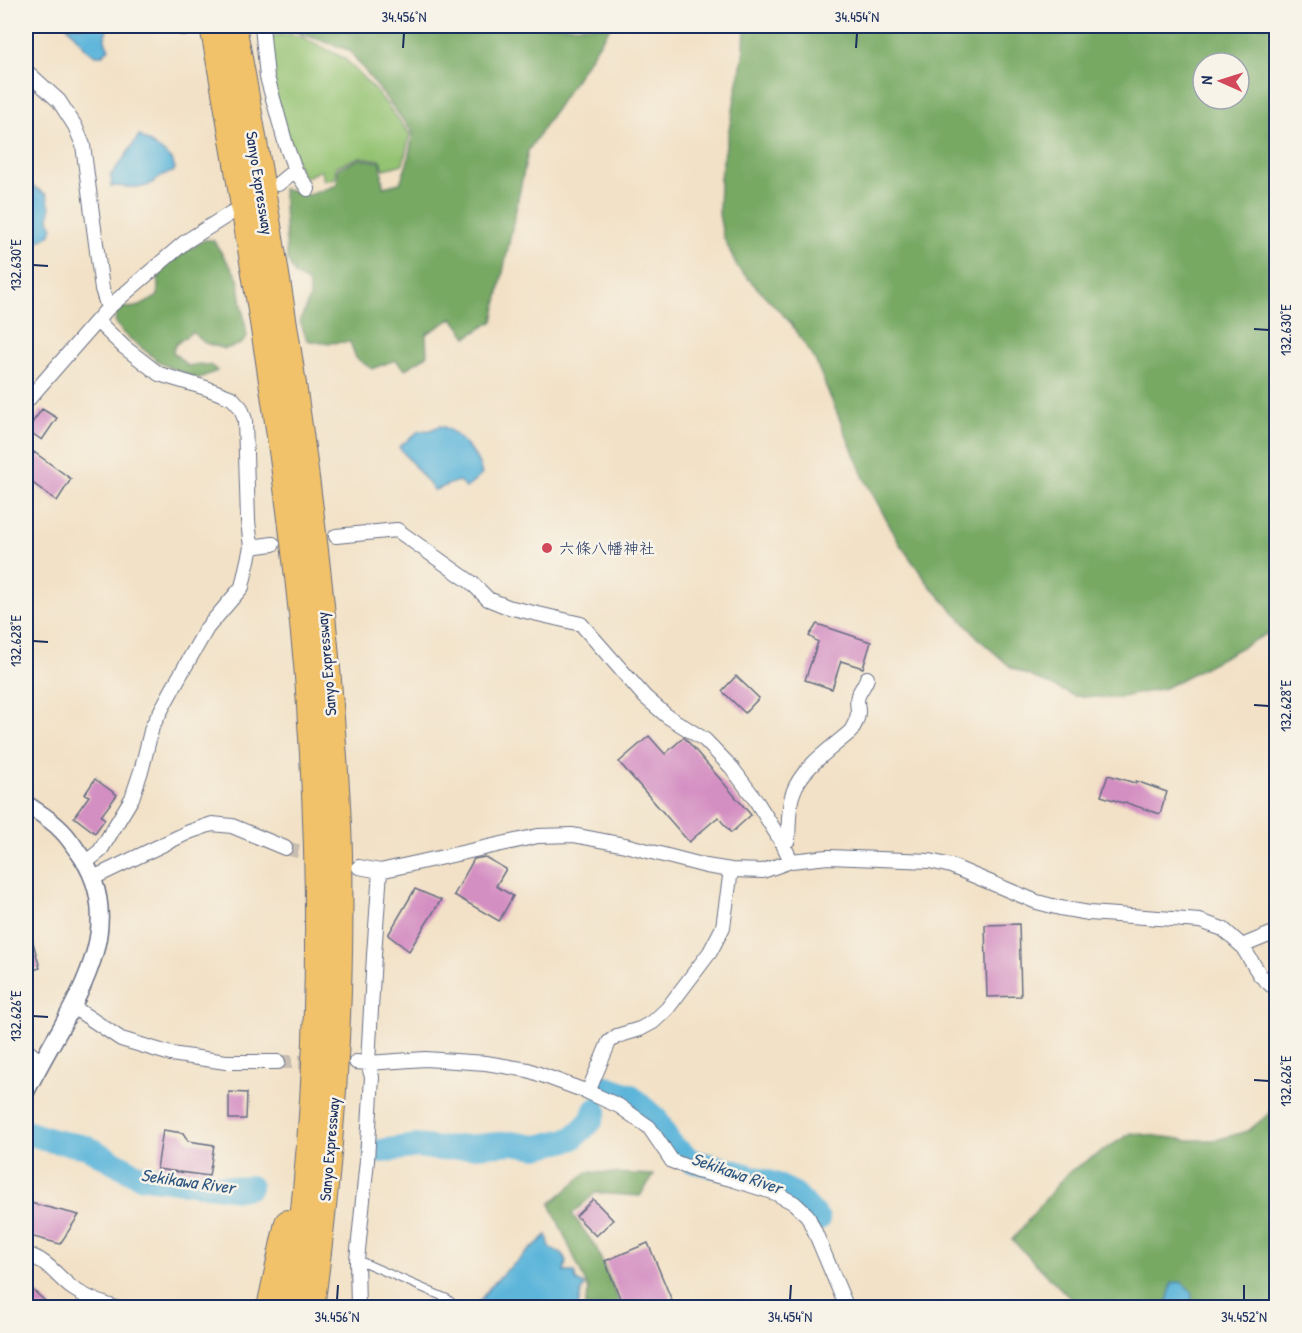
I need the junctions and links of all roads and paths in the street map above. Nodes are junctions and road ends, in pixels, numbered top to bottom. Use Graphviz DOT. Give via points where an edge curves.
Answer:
graph roads {
  1 [pos="182,26"];
  2 [pos="195,26"];
  3 [pos="213,26"];
  4 [pos="233,26"];
  5 [pos="262,26"];
  6 [pos="26,70"];
  7 [pos="295,170"];
  8 [pos="278,184"];
  9 [pos="308,189"];
  10 [pos="231,213"];
  11 [pos="108,308"];
  12 [pos="98,321"];
  13 [pos="26,402"];
  14 [pos="336,536"];
  15 [pos="273,544"];
  16 [pos="251,547"];
  17 [pos="867,678"];
  18 [pos="26,804"];
  19 [pos="783,844"];
  20 [pos="285,848"];
  21 [pos="790,861"];
  22 [pos="86,862"];
  23 [pos="359,867"];
  24 [pos="731,870"];
  25 [pos="380,871"];
  26 [pos="93,878"];
  27 [pos="1276,932"];
  28 [pos="1242,946"];
  29 [pos="1276,987"];
  30 [pos="73,1007"];
  31 [pos="338,1016"];
  32 [pos="26,1050"];
  33 [pos="278,1062"];
  34 [pos="362,1062"];
  35 [pos="42,1063"];
  36 [pos="314,1091"];
  37 [pos="26,1092"];
  38 [pos="588,1092"];
  39 [pos="26,1254"];
  40 [pos="357,1260"];
  41 [pos="116,1308"];
  42 [pos="270,1308"];
  43 [pos="292,1308"];
  44 [pos="311,1308"];
  45 [pos="329,1308"];
  46 [pos="358,1308"];
  47 [pos="458,1308"];
  48 [pos="847,1308"];
  1 -- 2 [label="street"];
  3 -- 36 [label="highway, Sanyo Expressway" via="270,358 307,657 318,851"];
  4 -- 31 [label="highway, Sanyo Expressway" via="289,356 314,535 335,770"];
  5 -- 7 [label="street" via="267,77"];
  6 -- 11 [label="street" via="59,100 83,145 102,289"];
  7 -- 8 [label="street"];
  7 -- 9 [label="street"];
  10 -- 11 [label="street" via="185,242"];
  11 -- 12 [label="street"];
  12 -- 13 [label="street"];
  12 -- 16 [label="street" via="159,374 232,398 241,408 245,420"];
  14 -- 19 [label="street" via="397,530 472,583 488,599 581,624 645,696 667,716 705,740 732,768"];
  15 -- 16 [label="street"];
  16 -- 22 [label="street" via="242,587 207,628 152,727 132,798 100,851"];
  17 -- 19 [label="street" via="858,694 858,713 851,731 797,784 792,795 788,840"];
  18 -- 22 [label="street" via="63,832"];
  19 -- 21 [label="street"];
  20 -- 26 [label="street" via="232,826 212,824"];
  21 -- 24 [label="street" via="763,871"];
  21 -- 28 [label="street" via="828,857 930,861 1060,908 1200,921 1223,929"];
  22 -- 26 [label="street"];
  23 -- 25 [label="street"];
  24 -- 25 [label="street" via="573,835 538,836"];
  24 -- 38 [label="street" via="723,927 710,952 653,1022 609,1042"];
  25 -- 34 [label="street"];
  26 -- 30 [label="street" via="100,921 97,948"];
  27 -- 28 [label="street"];
  28 -- 29 [label="street" via="1260,975"];
  30 -- 33 [label="street" via="121,1039 171,1054 226,1062"];
  30 -- 35 [label="street"];
  31 -- 44 [label="highway, Sanyo Expressway" via="327,1181"];
  31 -- 45 [label="highway"];
  32 -- 35 [label="street"];
  34 -- 38 [label="street" via="426,1059 486,1063 528,1070"];
  34 -- 40 [label="street" via="372,1077"];
  35 -- 37 [label="street"];
  36 -- 42 [label="highway"];
  36 -- 43 [label="highway, Sanyo Expressway"];
  38 -- 48 [label="street" via="619,1106 649,1127 672,1161 775,1193 794,1203 807,1215 816,1232"];
  39 -- 41 [label="street" via="46,1263 82,1295"];
  40 -- 46 [label="street"];
  40 -- 47 [label="lane" via="448,1299"];
}
